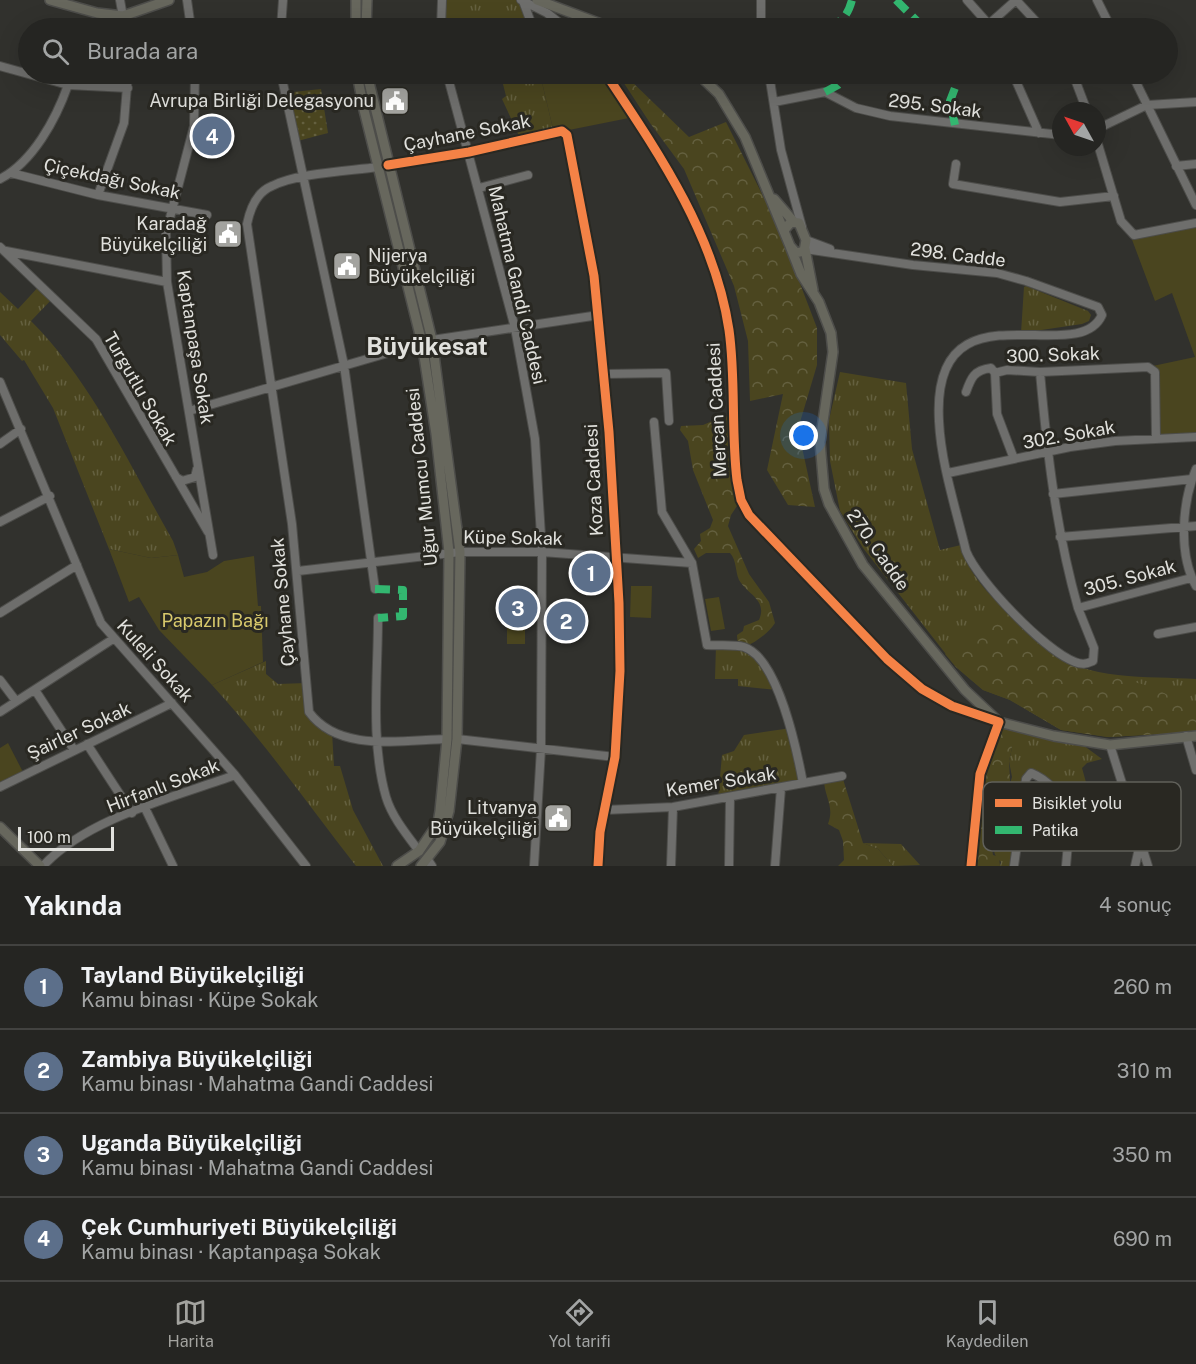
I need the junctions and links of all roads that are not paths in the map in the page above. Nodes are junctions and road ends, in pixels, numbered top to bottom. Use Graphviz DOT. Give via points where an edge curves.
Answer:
graph roads {
  1 [pos="50,0"];
  2 [pos="120,0"];
  3 [pos="169,0"];
  4 [pos="187,0"];
  5 [pos="283,0"];
  6 [pos="356,0"];
  7 [pos="367,0"];
  8 [pos="442,0"];
  9 [pos="537,0"];
  10 [pos="761,0"];
  11 [pos="968,0"];
  12 [pos="1016,0"];
  13 [pos="1097,0"];
  14 [pos="522,1"];
  15 [pos="123,16"];
  16 [pos="190,18"];
  17 [pos="282,18"];
  18 [pos="356,18"];
  19 [pos="366,18"];
  20 [pos="441,18"];
  21 [pos="529,18"];
  22 [pos="553,18"];
  23 [pos="585,18"];
  24 [pos="761,18"];
  25 [pos="984,18"];
  26 [pos="999,18"];
  27 [pos="1033,18"];
  28 [pos="1106,18"];
  29 [pos="0,66"];
  30 [pos="18,71"];
  31 [pos="64,84"];
  32 [pos="128,84"];
  33 [pos="195,84"];
  34 [pos="283,84"];
  35 [pos="359,84"];
  36 [pos="369,84"];
  37 [pos="450,84"];
  38 [pos="612,84"];
  39 [pos="708,84"];
  40 [pos="771,84"];
  41 [pos="1018,84"];
  42 [pos="1077,84"];
  43 [pos="1137,84"];
  44 [pos="68,85"];
  45 [pos="128,88"];
  46 [pos="774,102"];
  47 [pos="1084,102"];
  48 [pos="1196,102"];
  49 [pos="1147,105"];
  50 [pos="1106,125"];
  51 [pos="562,131"];
  52 [pos="1040,133"];
  53 [pos="1052,134"];
  54 [pos="469,152"];
  55 [pos="1102,156"];
  56 [pos="956,164"];
  57 [pos="1196,164"];
  58 [pos="388,165"];
  59 [pos="1176,166"];
  60 [pos="0,167"];
  61 [pos="378,167"];
  62 [pos="528,175"];
  63 [pos="6,176"];
  64 [pos="302,178"];
  65 [pos="479,188"];
  66 [pos="98,195"];
  67 [pos="771,195"];
  68 [pos="1114,196"];
  69 [pos="796,198"];
  70 [pos="1196,205"];
  71 [pos="171,206"];
  72 [pos="786,213"];
  73 [pos="207,214"];
  74 [pos="793,221"];
  75 [pos="1196,223"];
  76 [pos="803,228"];
  77 [pos="785,229"];
  78 [pos="806,245"];
  79 [pos="790,246"];
  80 [pos="2,249"];
  81 [pos="167,282"];
  82 [pos="814,292"];
  83 [pos="599,315"];
  84 [pos="515,328"];
  85 [pos="427,342"];
  86 [pos="344,366"];
  87 [pos="1040,372"];
  88 [pos="995,373"];
  89 [pos="603,375"];
  90 [pos="0,382"];
  91 [pos="272,387"];
  92 [pos="966,392"];
  93 [pos="189,411"];
  94 [pos="669,421"];
  95 [pos="654,422"];
  96 [pos="21,429"];
  97 [pos="1196,437"];
  98 [pos="1156,439"];
  99 [pos="0,444"];
  100 [pos="1047,452"];
  101 [pos="1014,459"];
  102 [pos="197,462"];
  103 [pos="168,468"];
  104 [pos="1196,469"];
  105 [pos="948,472"];
  106 [pos="1192,479"];
  107 [pos="1053,494"];
  108 [pos="50,496"];
  109 [pos="0,522"];
  110 [pos="1196,526"];
  111 [pos="1185,528"];
  112 [pos="210,536"];
  113 [pos="1060,537"];
  114 [pos="449,552"];
  115 [pos="460,552"];
  116 [pos="542,552"];
  117 [pos="213,555"];
  118 [pos="615,556"];
  119 [pos="1192,560"];
  120 [pos="372,561"];
  121 [pos="692,563"];
  122 [pos="77,565"];
  123 [pos="298,572"];
  124 [pos="1191,578"];
  125 [pos="1196,586"];
  126 [pos="375,589"];
  127 [pos="1078,608"];
  128 [pos="0,613"];
  129 [pos="378,618"];
  130 [pos="1196,627"];
  131 [pos="1158,634"];
  132 [pos="113,639"];
  133 [pos="0,680"];
  134 [pos="34,690"];
  135 [pos="16,701"];
  136 [pos="172,703"];
  137 [pos="0,712"];
  138 [pos="999,722"];
  139 [pos="1191,736"];
  140 [pos="452,739"];
  141 [pos="378,740"];
  142 [pos="87,744"];
  143 [pos="1110,744"];
  144 [pos="541,749"];
  145 [pos="74,750"];
  146 [pos="615,757"];
  147 [pos="1196,770"];
  148 [pos="235,775"];
  149 [pos="842,776"];
  150 [pos="1027,782"];
  151 [pos="1046,782"];
  152 [pos="1122,782"];
  153 [pos="803,783"];
  154 [pos="0,787"];
  155 [pos="781,788"];
  156 [pos="730,798"];
  157 [pos="673,807"];
  158 [pos="145,808"];
  159 [pos="604,810"];
  160 [pos="132,813"];
  161 [pos="0,827"];
  162 [pos="419,851"];
  163 [pos="1016,851"];
  164 [pos="1067,851"];
  165 [pos="1139,851"];
  166 [pos="1144,851"];
  167 [pos="427,864"];
  168 [pos="41,866"];
  169 [pos="172,866"];
  170 [pos="306,866"];
  171 [pos="397,866"];
  172 [pos="534,866"];
  173 [pos="598,866"];
  174 [pos="671,866"];
  175 [pos="729,866"];
  176 [pos="775,866"];
  177 [pos="971,866"];
  178 [pos="1014,866"];
  179 [pos="1066,866"];
  180 [pos="1135,866"];
  181 [pos="1148,866"];
  1 -- 15 [label="main road"];
  2 -- 15 [label="street"];
  3 -- 15 [label="main road"];
  4 -- 16 [label="street"];
  5 -- 17 [label="street"];
  6 -- 18 [label="main road"];
  7 -- 19 [label="main road"];
  8 -- 20 [label="street"];
  9 -- 23 [label="main road"];
  10 -- 24 [label="street"];
  11 -- 25 [label="street"];
  12 -- 26 [label="street"];
  12 -- 27 [label="street"];
  13 -- 28 [label="street"];
  14 -- 21 [label="street"];
  14 -- 22 [label="street"];
  29 -- 30 [label="street"];
  31 -- 44 [label="street"];
  32 -- 45 [label="street"];
  33 -- 71 [label="street, Kaptanpaşa Sokak" via="194,126"];
  34 -- 64 [label="street"];
  35 -- 61 [label="main road, Uğur Mumcu Caddesi"];
  36 -- 58 [label="main road, Uğur Mumcu Caddesi"];
  37 -- 54 [label="street, Mahatma Gandi Caddesi"];
  38 -- 138 [label="street, Mercan Caddesi" via="676,186 713,265 731,349 737,480 749,515 916,684 952,706"];
  39 -- 67 [label="main road" via="732,114"];
  40 -- 46 [label="street, 270. Cadde"];
  41 -- 52 [label="street"];
  42 -- 47 [label="street"];
  43 -- 49 [label="street"];
  44 -- 45 [label="street"];
  44 -- 63 [label="street" via="37,144"];
  45 -- 66 [label="street" via="124,123"];
  46 -- 52 [label="street, 295. Sokak" via="825,92 856,108 890,116"];
  46 -- 69 [label="street, 270. Cadde" via="781,150"];
  48 -- 49 [label="street"];
  49 -- 50 [label="street"];
  49 -- 59 [label="street"];
  51 -- 54 [label="street, Çayhane Sokak"];
  51 -- 83 [label="street, Koza Caddesi" via="567,135 592,255"];
  52 -- 53 [label="street, 295. Sokak"];
  54 -- 58 [label="street, Çayhane Sokak"];
  54 -- 65 [label="street, Mahatma Gandi Caddesi"];
  55 -- 68 [label="street"];
  56 -- 68 [label="street" via="953,184 1060,202"];
  57 -- 59 [label="street"];
  58 -- 61 [label="main road, Çayhane Sokak"];
  58 -- 85 [label="main road, Uğur Mumcu Caddesi"];
  59 -- 70 [label="street"];
  60 -- 63 [label="street"];
  61 -- 64 [label="street, Çayhane Sokak"];
  61 -- 85 [label="main road, Uğur Mumcu Caddesi"];
  62 -- 65 [label="street"];
  63 -- 66 [label="street, Çiçekdağı Sokak"];
  64 -- 86 [label="street"];
  64 -- 91 [label="street, Çayhane Sokak" via="262,192 247,224"];
  65 -- 84 [label="street, Mahatma Gandi Caddesi"];
  66 -- 71 [label="street, Çiçekdağı Sokak"];
  67 -- 72 [label="main road"];
  67 -- 77 [label="main road, 270. Cadde"];
  68 -- 75 [label="street" via="1121,222 1134,235"];
  69 -- 72 [label="street" via="795,210"];
  69 -- 76 [label="street, 270. Cadde"];
  71 -- 73 [label="street, Çiçekdağı Sokak"];
  71 -- 81 [label="street, Kaptanpaşa Sokak" via="166,233"];
  72 -- 74 [label="main road"];
  74 -- 76 [label="main road"];
  74 -- 77 [label="main road"];
  76 -- 78 [label="main road, 270. Cadde"];
  77 -- 79 [label="main road, 270. Cadde"];
  78 -- 79 [label="main road" via="798,253"];
  78 -- 82 [label="main road, 270. Cadde"];
  78 -- 105 [label="street, 298. Cadde" via="913,266 997,273 1098,308 1102,315 1090,329 985,337 970,341 958,351 946,370 939,410"];
  79 -- 82 [label="main road, 270. Cadde" via="801,274"];
  80 -- 81 [label="street"];
  80 -- 103 [label="street, Turgutlu Sokak" via="96,339"];
  81 -- 93 [label="street, Kaptanpaşa Sokak"];
  82 -- 138 [label="main road, 270. Cadde" via="827,320 833,352 820,442 824,489 834,518 876,582 965,690"];
  83 -- 84 [label="street"];
  83 -- 89 [label="street, Koza Caddesi"];
  84 -- 85 [label="street"];
  84 -- 116 [label="street, Mahatma Gandi Caddesi" via="535,439"];
  85 -- 86 [label="street"];
  85 -- 114 [label="main road, Uğur Mumcu Caddesi"];
  85 -- 115 [label="main road, Uğur Mumcu Caddesi"];
  86 -- 91 [label="street"];
  86 -- 120 [label="street"];
  87 -- 88 [label="street, 300. Sokak" via="1007,369"];
  87 -- 98 [label="street, 300. Sokak" via="1148,367 1155,372"];
  87 -- 100 [label="street, 305. Sokak"];
  88 -- 92 [label="street, 300. Sokak" via="991,368 978,371"];
  88 -- 101 [label="street" via="997,414"];
  89 -- 94 [label="street" via="666,373"];
  89 -- 118 [label="street, Koza Caddesi"];
  90 -- 96 [label="street, Kuleli Sokak"];
  91 -- 93 [label="street"];
  91 -- 123 [label="street, Çayhane Sokak"];
  93 -- 102 [label="street, Kaptanpaşa Sokak"];
  95 -- 121 [label="street" via="662,512"];
  96 -- 99 [label="street"];
  96 -- 108 [label="street, Kuleli Sokak"];
  97 -- 98 [label="street, 302. Sokak"];
  98 -- 100 [label="street, 302. Sokak"];
  100 -- 101 [label="street, 302. Sokak"];
  100 -- 107 [label="street, 305. Sokak"];
  101 -- 105 [label="street, 302. Sokak"];
  102 -- 103 [label="street" via="195,477 190,481 182,482"];
  102 -- 112 [label="street, Kaptanpaşa Sokak"];
  103 -- 112 [label="street, Turgutlu Sokak"];
  104 -- 106 [label="street"];
  105 -- 127 [label="street" via="970,561 1003,602 1048,644 1070,660 1085,664 1093,661 1094,648"];
  106 -- 107 [label="street"];
  106 -- 111 [label="street"];
  107 -- 113 [label="street, 305. Sokak"];
  108 -- 109 [label="street"];
  108 -- 122 [label="street, Kuleli Sokak"];
  110 -- 111 [label="street"];
  111 -- 113 [label="street"];
  111 -- 119 [label="street"];
  112 -- 117 [label="street, Kaptanpaşa Sokak"];
  113 -- 127 [label="street, 305. Sokak"];
  114 -- 115 [label="street, Küpe Sokak"];
  114 -- 120 [label="street, Küpe Sokak"];
  114 -- 140 [label="main road, Uğur Mumcu Caddesi"];
  115 -- 116 [label="street, Küpe Sokak"];
  115 -- 140 [label="main road, Uğur Mumcu Caddesi"];
  116 -- 118 [label="street, Küpe Sokak"];
  116 -- 144 [label="street, Mahatma Gandi Caddesi"];
  118 -- 121 [label="street, Küpe Sokak"];
  118 -- 146 [label="street, Koza Caddesi" via="620,671"];
  119 -- 124 [label="street"];
  120 -- 123 [label="street, Küpe Sokak"];
  120 -- 126 [label="street"];
  121 -- 153 [label="street" via="706,645 744,647 759,656 781,698 796,743"];
  122 -- 128 [label="street"];
  122 -- 132 [label="street, Kuleli Sokak" via="101,623"];
  123 -- 141 [label="street, Çayhane Sokak" via="309,712 317,723 351,740"];
  124 -- 125 [label="street"];
  124 -- 127 [label="street, 305. Sokak"];
  129 -- 141 [label="street"];
  130 -- 131 [label="street"];
  132 -- 134 [label="street"];
  132 -- 136 [label="street, Kuleli Sokak"];
  133 -- 135 [label="street"];
  134 -- 135 [label="street"];
  134 -- 145 [label="street"];
  135 -- 137 [label="street"];
  136 -- 142 [label="street, Şairler Sokak"];
  136 -- 148 [label="street, Kuleli Sokak"];
  138 -- 143 [label="main road" via="1054,736"];
  138 -- 177 [label="street" via="980,774"];
  139 -- 143 [label="main road"];
  139 -- 147 [label="street"];
  140 -- 141 [label="street"];
  140 -- 144 [label="street"];
  140 -- 162 [label="main road, Uğur Mumcu Caddesi" via="438,823"];
  140 -- 167 [label="main road, Uğur Mumcu Caddesi" via="446,825"];
  141 -- 162 [label="street" via="386,799"];
  142 -- 145 [label="street, Şairler Sokak"];
  142 -- 160 [label="street"];
  143 -- 152 [label="street"];
  144 -- 146 [label="street"];
  144 -- 172 [label="street, Mahatma Gandi Caddesi"];
  145 -- 154 [label="street, Şairler Sokak"];
  146 -- 159 [label="street, Koza Caddesi"];
  148 -- 158 [label="street, Hirfanlı Sokak"];
  148 -- 170 [label="street, Kuleli Sokak"];
  149 -- 153 [label="street, Kemer Sokak"];
  150 -- 151 [label="street" via="1033,773"];
  153 -- 155 [label="street, Kemer Sokak"];
  155 -- 156 [label="street, Kemer Sokak"];
  155 -- 176 [label="street"];
  156 -- 157 [label="street, Kemer Sokak"];
  156 -- 175 [label="street"];
  157 -- 159 [label="street, Kemer Sokak"];
  157 -- 174 [label="street"];
  158 -- 160 [label="street, Hirfanlı Sokak"];
  158 -- 169 [label="street"];
  159 -- 173 [label="street, Koza Caddesi"];
  160 -- 168 [label="street, Hirfanlı Sokak" via="100,825"];
  161 -- 168 [label="main road"];
  162 -- 171 [label="main road, Uğur Mumcu Caddesi"];
  163 -- 178 [label="street"];
  164 -- 179 [label="street"];
  165 -- 180 [label="street"];
  166 -- 181 [label="street"];
}
